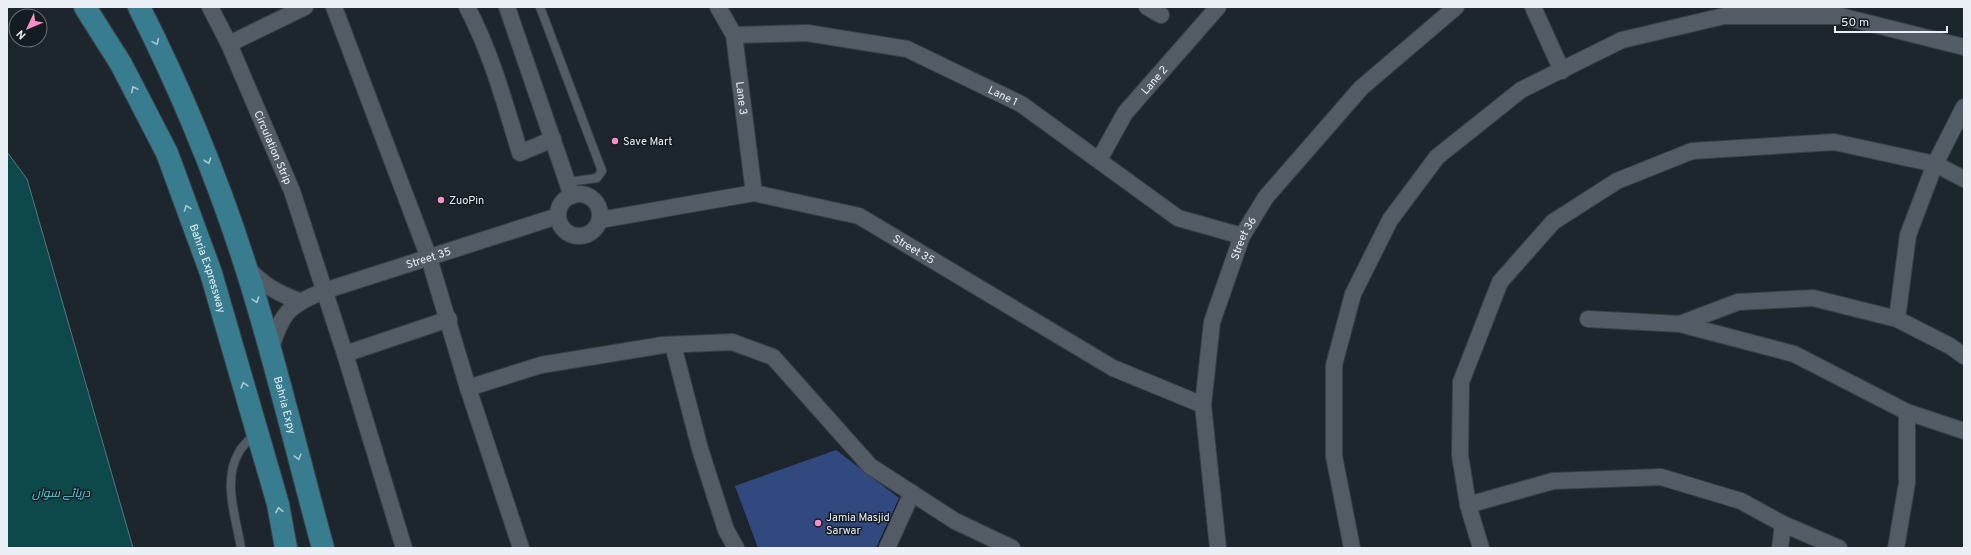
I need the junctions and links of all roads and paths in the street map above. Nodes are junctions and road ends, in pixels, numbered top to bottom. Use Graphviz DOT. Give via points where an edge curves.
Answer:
graph roads {
  1 [pos="85,7"];
  2 [pos="100,7"];
  3 [pos="210,7"];
  4 [pos="305,7"];
  5 [pos="334,7"];
  6 [pos="467,7"];
  7 [pos="507,7"];
  8 [pos="540,7"];
  9 [pos="718,7"];
  10 [pos="1147,7"];
  11 [pos="1218,7"];
  12 [pos="1456,7"];
  13 [pos="1533,7"];
  14 [pos="140,12"];
  15 [pos="1161,15"];
  16 [pos="734,35"];
  17 [pos="230,44"];
  18 [pos="1964,47"];
  19 [pos="121,64"];
  20 [pos="1562,71"];
  21 [pos="1964,108"];
  22 [pos="553,139"];
  23 [pos="1099,160"];
  24 [pos="1935,164"];
  25 [pos="1964,179"];
  26 [pos="570,189"];
  27 [pos="754,193"];
  28 [pos="558,216"];
  29 [pos="600,220"];
  30 [pos="1242,236"];
  31 [pos="429,258"];
  32 [pos="244,263"];
  33 [pos="324,292"];
  34 [pos="300,301"];
  35 [pos="449,319"];
  36 [pos="1588,319"];
  37 [pos="1897,319"];
  38 [pos="1680,324"];
  39 [pos="673,345"];
  40 [pos="270,351"];
  41 [pos="345,354"];
  42 [pos="1964,356"];
  43 [pos="468,388"];
  44 [pos="1203,405"];
  45 [pos="1907,412"];
  46 [pos="1964,431"];
  47 [pos="257,432"];
  48 [pos="912,493"];
  49 [pos="1468,505"];
  50 [pos="1783,524"];
  51 [pos="241,548"];
  52 [pos="286,548"];
  53 [pos="323,548"];
  54 [pos="404,548"];
  55 [pos="520,548"];
  56 [pos="736,548"];
  57 [pos="887,548"];
  58 [pos="1012,548"];
  59 [pos="1218,548"];
  60 [pos="1352,548"];
  61 [pos="1481,548"];
  62 [pos="1780,548"];
  63 [pos="1839,548"];
  64 [pos="1896,548"];
  1 -- 19 [label="main road, Bahria Expressway"];
  2 -- 19 [label="main road" via="98,13 102,25"];
  3 -- 17 [label="street, Circulation Strip"];
  4 -- 17 [label="street"];
  5 -- 31 [label="street"];
  6 -- 22 [label="street" via="505,104 520,153"];
  7 -- 22 [label="street"];
  8 -- 26 [label="lane" via="602,171 597,178"];
  9 -- 16 [label="street, Lane 3"];
  10 -- 15 [label="street"];
  11 -- 23 [label="street, Lane 2" via="1125,113"];
  12 -- 30 [label="street, Street 36" via="1361,88 1266,197"];
  13 -- 20 [label="street"];
  14 -- 32 [label="main road, one-way" via="203,146"];
  16 -- 23 [label="street, Lane 1" via="807,33 907,50 1021,104"];
  16 -- 27 [label="street, Lane 3"];
  17 -- 33 [label="street, Circulation Strip" via="292,191"];
  18 -- 20 [label="street" via="1840,16 1724,16 1622,40"];
  47 -- 19 [label="main road, Bahria Expressway, one-way" via="212,273 167,153"];
  20 -- 60 [label="street" via="1521,90 1436,158 1390,220 1353,294 1334,365 1334,456"];
  21 -- 24 [label="street"];
  22 -- 26 [label="street"];
  23 -- 30 [label="street, Lane 1" via="1178,218"];
  24 -- 25 [label="street"];
  24 -- 37 [label="street" via="1908,235"];
  24 -- 49 [label="street" via="1834,142 1692,151 1617,181 1553,222 1500,282 1461,382 1460,455"];
  26 -- 28 [label="street"];
  26 -- 29 [label="street" via="592,199 598,207"];
  27 -- 29 [label="street, Street 35"];
  27 -- 44 [label="street, Street 35" via="859,216 1113,368"];
  28 -- 29 [label="street" via="563,229 580,236 592,232"];
  28 -- 31 [label="street, Street 35"];
  30 -- 44 [label="street, Street 36" via="1212,322"];
  31 -- 33 [label="street, Street 35"];
  31 -- 35 [label="street"];
  32 -- 34 [label="street" via="266,285 285,297"];
  32 -- 40 [label="main road, Bahria Expy, one-way"];
  33 -- 34 [label="street, Street 35"];
  33 -- 41 [label="street, Circulation Strip"];
  34 -- 40 [label="street" via="279,324"];
  35 -- 41 [label="street"];
  35 -- 43 [label="street"];
  36 -- 38 [label="street"];
  37 -- 38 [label="street" via="1813,298 1738,302"];
  37 -- 42 [label="street"];
  38 -- 45 [label="street" via="1794,354"];
  39 -- 43 [label="street" via="541,365"];
  39 -- 48 [label="street" via="732,342 773,357 870,466"];
  39 -- 56 [label="street" via="700,449 726,530"];
  40 -- 53 [label="main road, Bahria Expy, one-way"];
  41 -- 54 [label="street, Circulation Strip"];
  43 -- 55 [label="street"];
  44 -- 59 [label="street, Street 36"];
  45 -- 46 [label="street"];
  45 -- 64 [label="street" via="1907,483"];
  47 -- 51 [label="lane" via="239,451 231,470 231,491"];
  52 -- 47 [label="main road, Bahria Expressway, one-way" via="278,504"];
  48 -- 57 [label="street"];
  48 -- 58 [label="street" via="954,521"];
  49 -- 50 [label="street" via="1553,481 1661,477 1741,501"];
  49 -- 61 [label="street"];
  50 -- 62 [label="street"];
  50 -- 63 [label="street"];
}
